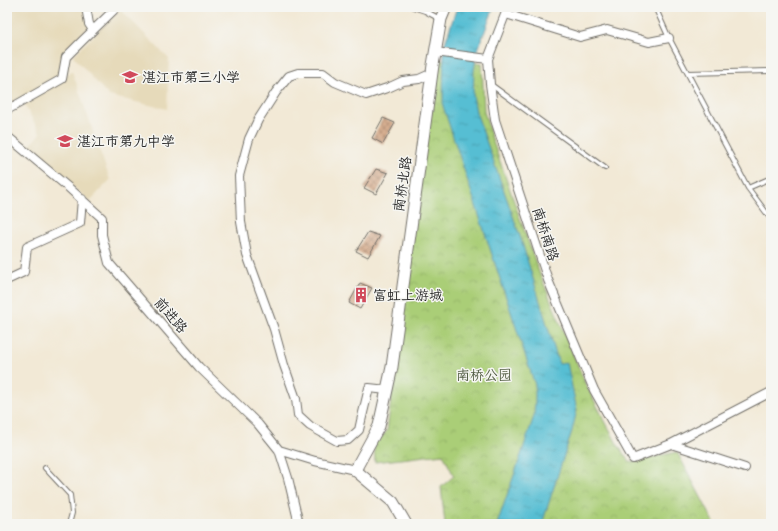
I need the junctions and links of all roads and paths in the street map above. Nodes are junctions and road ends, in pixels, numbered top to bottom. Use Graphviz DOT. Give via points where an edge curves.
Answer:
graph roads {
  1 [pos="86,7"];
  2 [pos="117,7"];
  3 [pos="413,7"];
  4 [pos="446,7"];
  5 [pos="655,7"];
  6 [pos="507,10"];
  7 [pos="441,19"];
  8 [pos="92,30"];
  9 [pos="669,38"];
  10 [pos="435,52"];
  11 [pos="488,59"];
  12 [pos="430,70"];
  13 [pos="771,71"];
  14 [pos="688,73"];
  15 [pos="490,84"];
  16 [pos="7,110"];
  17 [pos="7,136"];
  18 [pos="605,168"];
  19 [pos="771,178"];
  20 [pos="748,188"];
  21 [pos="82,199"];
  22 [pos="771,219"];
  23 [pos="7,280"];
  24 [pos="387,390"];
  25 [pos="771,392"];
  26 [pos="671,444"];
  27 [pos="279,450"];
  28 [pos="45,468"];
  29 [pos="745,468"];
  30 [pos="355,470"];
  31 [pos="69,524"];
  32 [pos="299,524"];
  33 [pos="406,524"];
  1 -- 8 [label="street"];
  2 -- 8 [label="street"];
  3 -- 7 [label="lane"];
  4 -- 7 [label="street, 南桥北路"];
  5 -- 9 [label="lane"];
  6 -- 9 [label="street" via="580,37 607,30 649,42"];
  6 -- 11 [label="street, 南桥南路"];
  7 -- 10 [label="street, 南桥北路"];
  8 -- 16 [label="street" via="66,57 62,79"];
  9 -- 14 [label="lane"];
  10 -- 11 [label="street"];
  10 -- 12 [label="street, 南桥北路"];
  11 -- 15 [label="street, 南桥南路"];
  12 -- 24 [label="street, 南桥北路"];
  12 -- 24 [label="street" via="419,79 403,81 366,95 335,82 323,73 298,73 289,76 276,92 248,139 239,176 241,222 247,255 274,329 296,399 298,415 310,426 337,441 348,440 359,430 369,388"];
  13 -- 14 [label="lane"];
  14 -- 20 [label="lane"];
  15 -- 18 [label="lane"];
  15 -- 26 [label="street, 南桥南路" via="495,120 548,280 594,390 632,459"];
  17 -- 21 [label="street, 前进路"];
  19 -- 20 [label="lane"];
  20 -- 22 [label="lane"];
  21 -- 23 [label="street" via="80,223 27,247 24,272"];
  21 -- 27 [label="street, 前进路" via="102,218 102,235 109,262 199,367 258,424"];
  24 -- 30 [label="street, 南桥北路" via="379,426"];
  25 -- 26 [label="street"];
  26 -- 29 [label="street"];
  27 -- 30 [label="street"];
  27 -- 32 [label="street"];
  28 -- 31 [label="lane" via="70,495 72,513"];
  30 -- 33 [label="street" via="393,502"];
}
